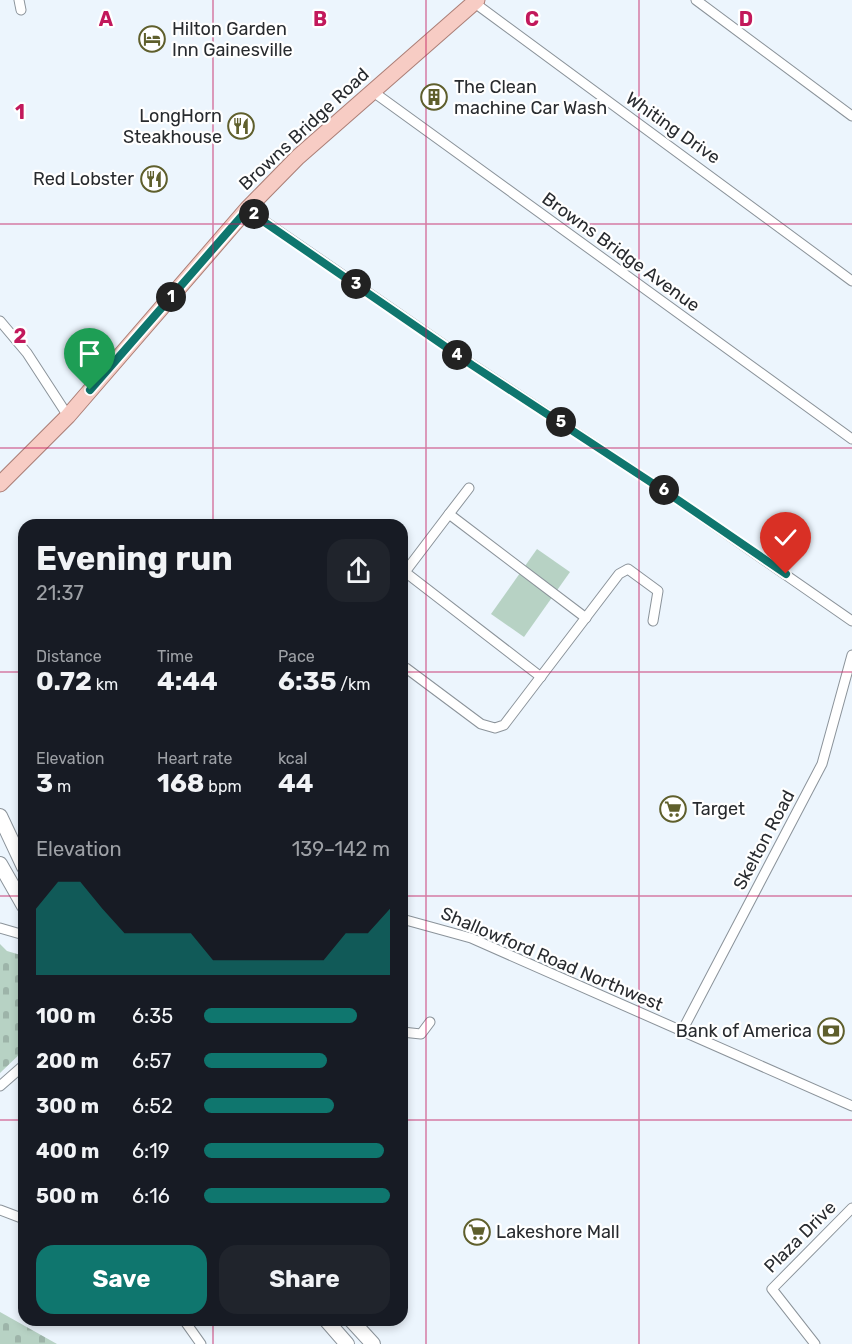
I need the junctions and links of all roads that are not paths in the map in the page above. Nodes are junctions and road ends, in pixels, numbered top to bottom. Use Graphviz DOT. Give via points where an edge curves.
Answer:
graph roads {
  1 [pos="696,0"];
  2 [pos="474,1"];
  3 [pos="372,91"];
  4 [pos="852,116"];
  5 [pos="247,210"];
  6 [pos="852,281"];
  7 [pos="0,321"];
  8 [pos="68,416"];
  9 [pos="852,439"];
  10 [pos="0,484"];
  11 [pos="469,488"];
  12 [pos="449,514"];
  13 [pos="408,569"];
  14 [pos="408,577"];
  15 [pos="586,618"];
  16 [pos="653,621"];
  17 [pos="852,621"];
  18 [pos="852,655"];
  19 [pos="408,672"];
  20 [pos="541,677"];
  21 [pos="0,816"];
  22 [pos="18,854"];
  23 [pos="0,864"];
  24 [pos="18,896"];
  25 [pos="408,921"];
  26 [pos="0,928"];
  27 [pos="18,933"];
  28 [pos="430,1022"];
  29 [pos="682,1031"];
  30 [pos="408,1033"];
  31 [pos="18,1070"];
  32 [pos="0,1086"];
  33 [pos="852,1106"];
  34 [pos="852,1208"];
  35 [pos="0,1210"];
  36 [pos="18,1218"];
  37 [pos="188,1326"];
  38 [pos="331,1326"];
  39 [pos="356,1326"];
  40 [pos="201,1344"];
  41 [pos="347,1344"];
  42 [pos="373,1344"];
  43 [pos="815,1344"];
  1 -- 4 [label="street"];
  2 -- 3 [label="main road, Browns Bridge Road"];
  2 -- 6 [label="street, Whiting Drive"];
  3 -- 5 [label="main road, Browns Bridge Road" via="298,157"];
  3 -- 9 [label="street, Browns Bridge Avenue"];
  5 -- 8 [label="main road, Browns Bridge Road"];
  5 -- 17 [label="street"];
  7 -- 8 [label="street" via="27,353"];
  8 -- 10 [label="main road, Browns Bridge Road"];
  11 -- 12 [label="street"];
  12 -- 13 [label="street"];
  12 -- 15 [label="street"];
  14 -- 20 [label="street"];
  15 -- 16 [label="street" via="619,574 628,569 658,591"];
  15 -- 20 [label="street"];
  18 -- 29 [label="street, Skelton Road" via="822,764"];
  19 -- 20 [label="street" via="481,724 495,729 504,725"];
  21 -- 22 [label="main road"];
  23 -- 24 [label="main road"];
  25 -- 29 [label="street, Shallowford Road Northwest" via="471,938"];
  26 -- 27 [label="street"];
  28 -- 30 [label="street" via="421,1034"];
  29 -- 33 [label="street, Shallowford Road Northwest"];
  31 -- 32 [label="street"];
  34 -- 43 [label="street, Plaza Drive" via="772,1289"];
  35 -- 36 [label="street"];
  37 -- 40 [label="street"];
  38 -- 41 [label="main road"];
  39 -- 42 [label="main road"];
}
